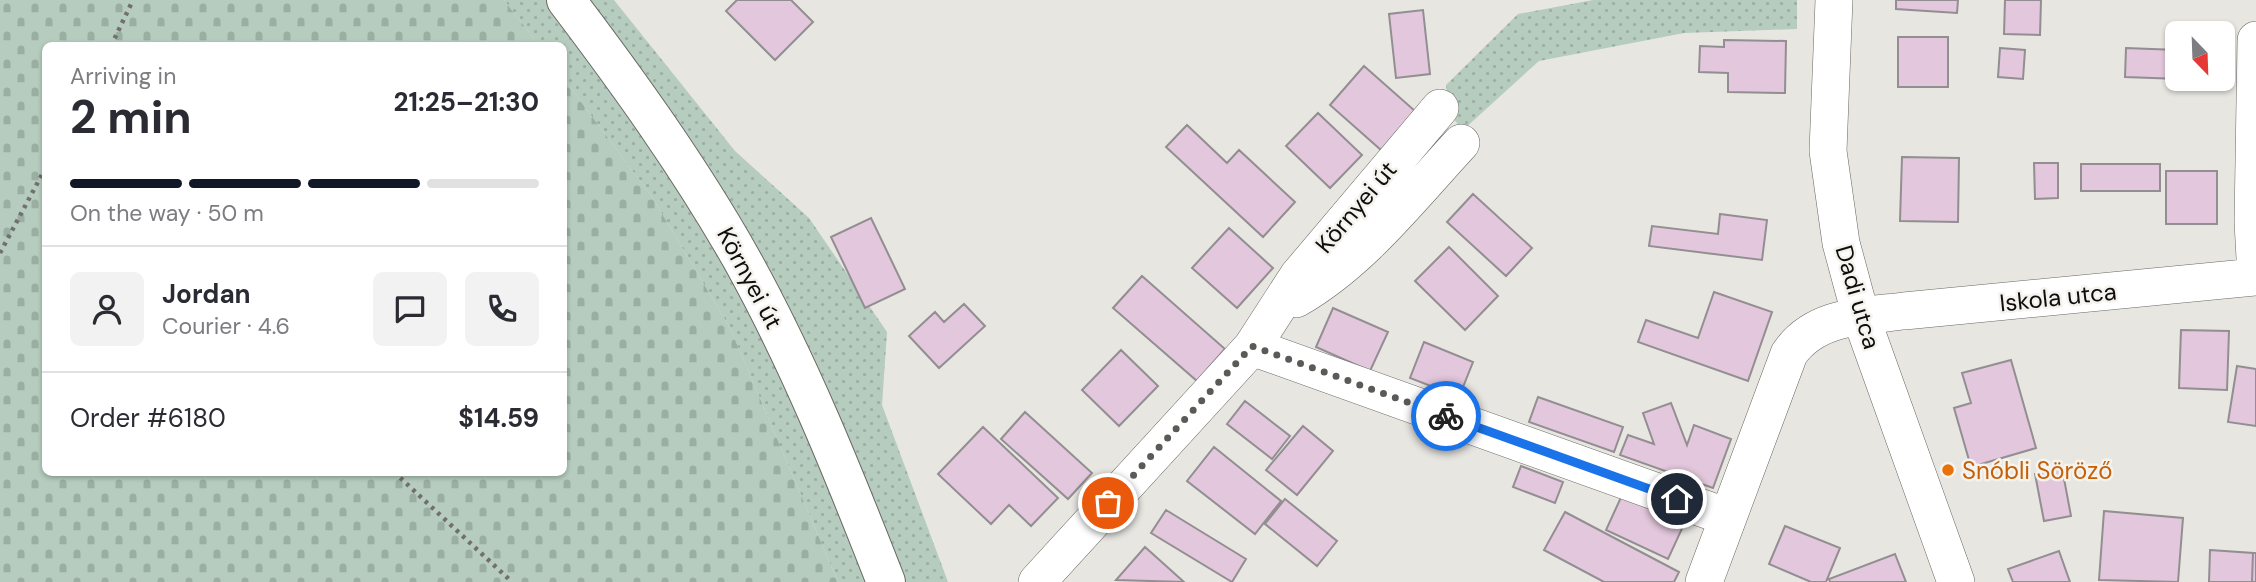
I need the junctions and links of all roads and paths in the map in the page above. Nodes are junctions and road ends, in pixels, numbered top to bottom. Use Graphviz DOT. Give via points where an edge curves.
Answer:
graph roads {
  1 [pos="133,0"];
  2 [pos="566,0"];
  3 [pos="1834,0"];
  4 [pos="2256,40"];
  5 [pos="112,42"];
  6 [pos="1440,108"];
  7 [pos="1461,143"];
  8 [pos="42,174"];
  9 [pos="0,253"];
  10 [pos="2256,277"];
  11 [pos="1276,310"];
  12 [pos="1861,317"];
  13 [pos="1252,346"];
  14 [pos="398,476"];
  15 [pos="1727,517"];
  16 [pos="512,582"];
  17 [pos="886,582"];
  18 [pos="1037,582"];
  19 [pos="1704,582"];
  20 [pos="1956,582"];
  1 -- 5 [label="path"];
  2 -- 17 [label="main road, Környei út" via="661,128 741,258 835,453"];
  3 -- 12 [label="street, Dadi utca" via="1828,152 1841,243"];
  4 -- 10 [label="street"];
  6 -- 11 [label="street, Környei út" via="1298,276"];
  7 -- 11 [label="street, Környei út" via="1356,254 1319,286"];
  8 -- 9 [label="path"];
  10 -- 12 [label="street, Iskola utca"];
  11 -- 13 [label="street, Környei út"];
  12 -- 15 [label="street, Iskola utca" via="1823,325 1799,339 1789,354"];
  12 -- 20 [label="street, Dadi utca"];
  13 -- 15 [label="street"];
  13 -- 18 [label="street, Környei út"];
  14 -- 16 [label="path"];
  15 -- 19 [label="street, Iskola utca"];
}
